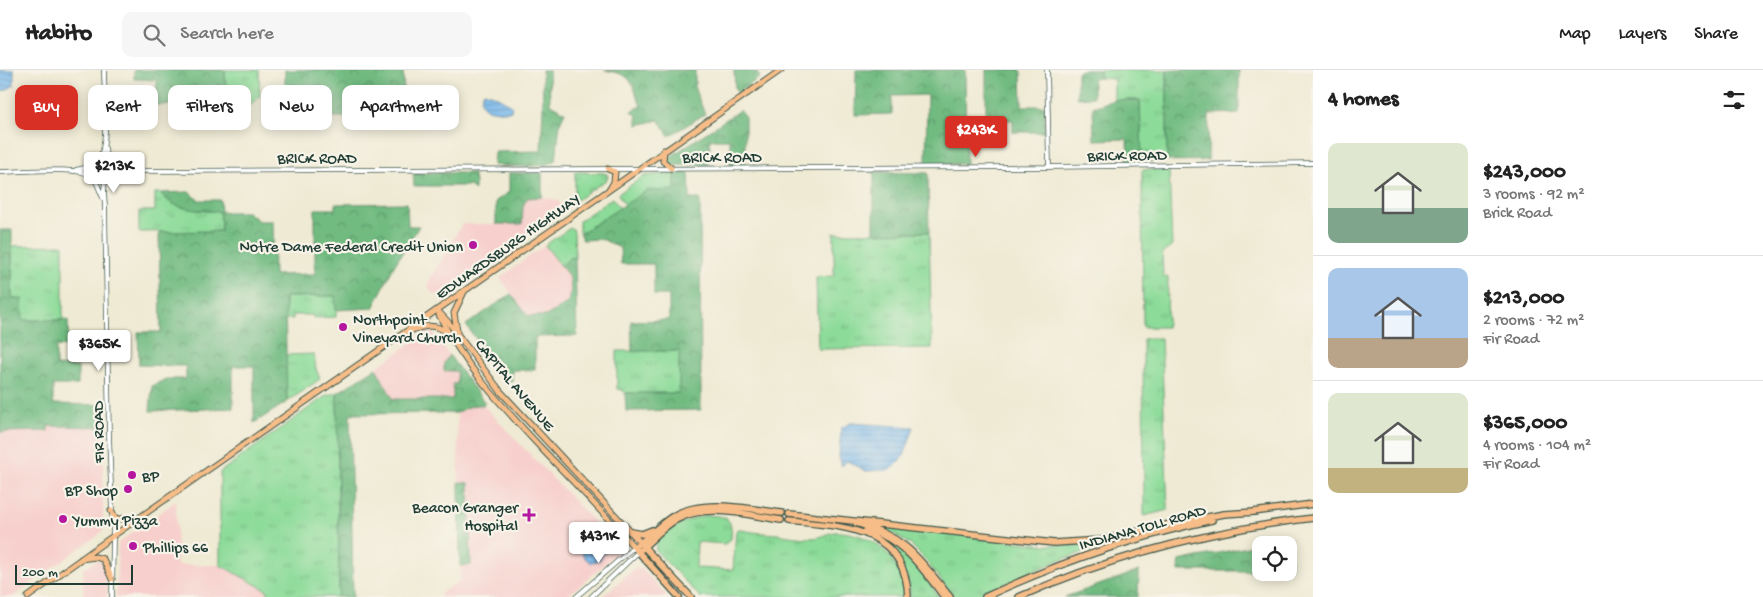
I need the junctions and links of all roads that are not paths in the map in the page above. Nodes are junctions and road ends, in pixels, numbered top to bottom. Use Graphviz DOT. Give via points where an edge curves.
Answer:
graph roads {
  1 [pos="104,70"];
  2 [pos="780,70"];
  3 [pos="1047,70"];
  4 [pos="104,144"];
  5 [pos="664,150"];
  6 [pos="1313,163"];
  7 [pos="96,165"];
  8 [pos="107,167"];
  9 [pos="1049,167"];
  10 [pos="638,168"];
  11 [pos="671,168"];
  12 [pos="608,169"];
  13 [pos="71,171"];
  14 [pos="131,171"];
  15 [pos="0,172"];
  16 [pos="94,177"];
  17 [pos="106,178"];
  18 [pos="610,189"];
  19 [pos="106,207"];
  20 [pos="464,290"];
  21 [pos="437,310"];
  22 [pos="400,335"];
  23 [pos="456,338"];
  24 [pos="1313,504"];
  25 [pos="111,511"];
  26 [pos="1255,512"];
  27 [pos="138,518"];
  28 [pos="1313,518"];
  29 [pos="844,520"];
  30 [pos="661,525"];
  31 [pos="849,528"];
  32 [pos="630,532"];
  33 [pos="112,536"];
  34 [pos="642,545"];
  35 [pos="636,550"];
  36 [pos="80,559"];
  37 [pos="112,579"];
  38 [pos="28,597"];
  39 [pos="112,597"];
  40 [pos="576,597"];
  41 [pos="591,597"];
  42 [pos="679,597"];
  43 [pos="691,597"];
  44 [pos="908,597"];
  45 [pos="944,597"];
  46 [pos="950,597"];
  47 [pos="985,597"];
  48 [pos="1020,597"];
  1 -- 4 [label="street"];
  2 -- 5 [label="main road, EDWARDSBURG HIGHWAY"];
  3 -- 9 [label="street"];
  4 -- 7 [label="street" via="102,157"];
  4 -- 8 [label="street"];
  5 -- 10 [label="main road, EDWARDSBURG HIGHWAY"];
  5 -- 11 [label="main road" via="663,161"];
  6 -- 9 [label="street, BRICK ROAD"];
  7 -- 8 [label="street"];
  7 -- 13 [label="street"];
  7 -- 16 [label="street" via="92,171"];
  8 -- 14 [label="street, BRICK ROAD"];
  8 -- 17 [label="street"];
  9 -- 11 [label="street, BRICK ROAD"];
  10 -- 11 [label="street, BRICK ROAD"];
  10 -- 12 [label="street, BRICK ROAD"];
  10 -- 18 [label="main road, EDWARDSBURG HIGHWAY"];
  12 -- 14 [label="street, BRICK ROAD"];
  12 -- 18 [label="main road" via="613,170 616,176"];
  13 -- 15 [label="street"];
  13 -- 16 [label="street"];
  14 -- 17 [label="street, BRICK ROAD"];
  16 -- 17 [label="street"];
  16 -- 19 [label="street, FIR ROAD"];
  17 -- 19 [label="street, FIR ROAD"];
  18 -- 20 [label="main road, EDWARDSBURG HIGHWAY"];
  19 -- 25 [label="street, FIR ROAD"];
  20 -- 21 [label="main road, EDWARDSBURG HIGHWAY"];
  20 -- 23 [label="main road" via="454,313"];
  21 -- 22 [label="main road, EDWARDSBURG HIGHWAY"];
  21 -- 23 [label="main road, CAPITAL AVENUE"];
  22 -- 23 [label="main road" via="436,326"];
  22 -- 27 [label="main road, EDWARDSBURG HIGHWAY"];
  23 -- 32 [label="main road, CAPITAL AVENUE" via="501,392"];
  23 -- 35 [label="main road, CAPITAL AVENUE" via="477,375 495,398"];
  24 -- 26 [label="highway, INDIANA TOLL ROAD"];
  25 -- 27 [label="main road" via="119,520"];
  25 -- 33 [label="street, FIR ROAD"];
  26 -- 29 [label="highway" via="1215,516 1102,540 1071,543 1035,542"];
  26 -- 47 [label="highway, INDIANA TOLL ROAD" via="1132,540"];
  27 -- 33 [label="main road, EDWARDSBURG HIGHWAY"];
  28 -- 48 [label="highway, INDIANA TOLL ROAD" via="1223,532 1155,549 1091,569"];
  29 -- 31 [label="highway" via="789,517"];
  29 -- 46 [label="highway" via="899,540 920,559"];
  30 -- 32 [label="highway" via="642,534"];
  30 -- 34 [label="highway"];
  30 -- 34 [label="highway" via="676,514 700,507 717,506 782,516 716,511 695,513 674,522"];
  31 -- 44 [label="highway" via="872,536 890,550 904,572"];
  31 -- 45 [label="highway" via="870,531 906,551"];
  32 -- 34 [label="main road, CAPITAL AVENUE"];
  33 -- 36 [label="main road, EDWARDSBURG HIGHWAY"];
  33 -- 37 [label="street, FIR ROAD"];
  34 -- 35 [label="highway"];
  34 -- 43 [label="highway, CAPITAL AVENUE"];
  35 -- 40 [label="street"];
  35 -- 41 [label="street"];
  35 -- 42 [label="highway, CAPITAL AVENUE"];
  36 -- 37 [label="main road" via="103,559"];
  36 -- 38 [label="main road, EDWARDSBURG HIGHWAY"];
  37 -- 39 [label="street, FIR ROAD"];
}
